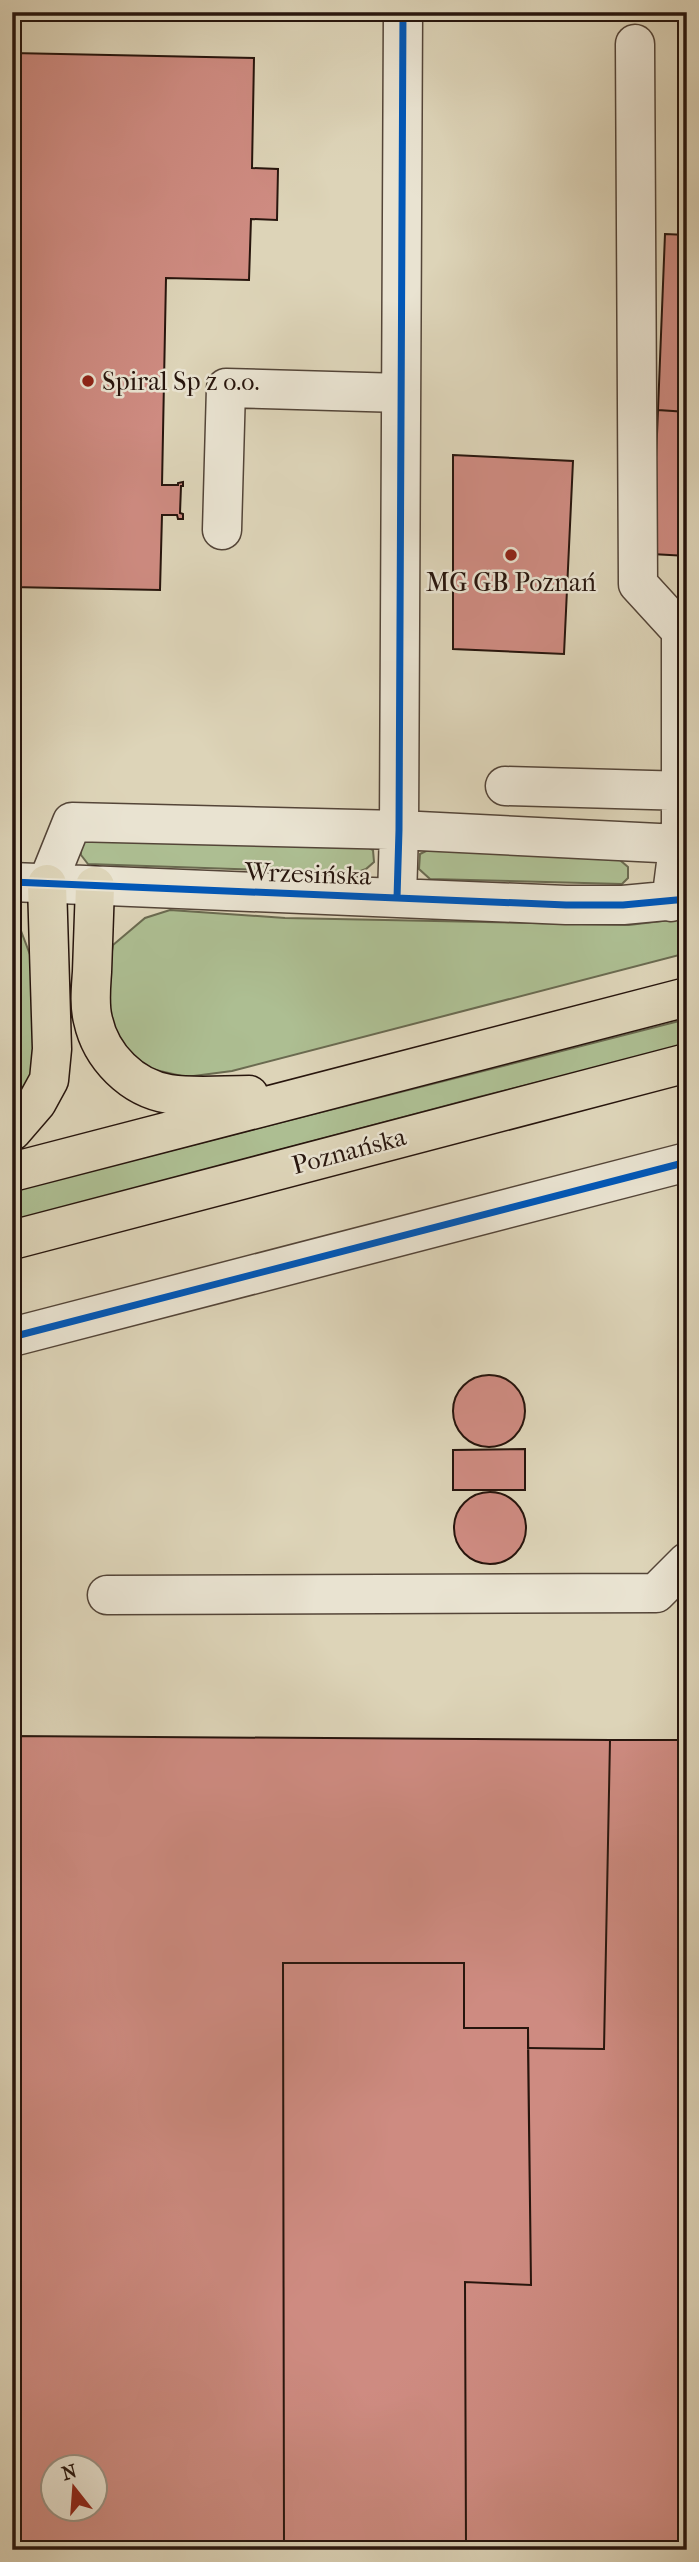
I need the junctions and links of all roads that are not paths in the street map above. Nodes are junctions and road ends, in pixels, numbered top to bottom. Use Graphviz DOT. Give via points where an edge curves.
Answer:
graph roads {
  1 [pos="403,12"];
  2 [pos="635,44"];
  3 [pos="401,393"];
  4 [pos="222,530"];
  5 [pos="505,786"];
  6 [pos="684,791"];
  7 [pos="399,830"];
  8 [pos="679,844"];
  9 [pos="30,883"];
  10 [pos="95,886"];
  11 [pos="397,898"];
  12 [pos="679,901"];
  13 [pos="687,997"];
  14 [pos="687,1063"];
  15 [pos="311,1094"];
  16 [pos="12,1132"];
  17 [pos="687,1162"];
  18 [pos="12,1172"];
  19 [pos="12,1240"];
  20 [pos="12,1337"];
  21 [pos="687,1562"];
  22 [pos="107,1595"];
  1 -- 3 [label="street"];
  2 -- 6 [label="street" via="638,584 681,631"];
  3 -- 4 [label="street" via="226,388"];
  3 -- 7 [label="street"];
  5 -- 6 [label="street"];
  6 -- 8 [label="street"];
  7 -- 8 [label="street"];
  7 -- 9 [label="street" via="72,822"];
  7 -- 11 [label="street"];
  8 -- 12 [label="street"];
  9 -- 10 [label="street, Wrzesińska"];
  9 -- 16 [label="main road" via="52,1049 49,1080"];
  10 -- 11 [label="street, Wrzesińska"];
  10 -- 15 [label="main road" via="93,1020 115,1064 133,1080 167,1094"];
  11 -- 12 [label="street, Wrzesińska" via="566,905"];
  13 -- 15 [label="main road"];
  14 -- 19 [label="main road, Poznańska"];
  15 -- 18 [label="main road"];
  17 -- 20 [label="street"];
  21 -- 22 [label="street" via="656,1593"];
}
